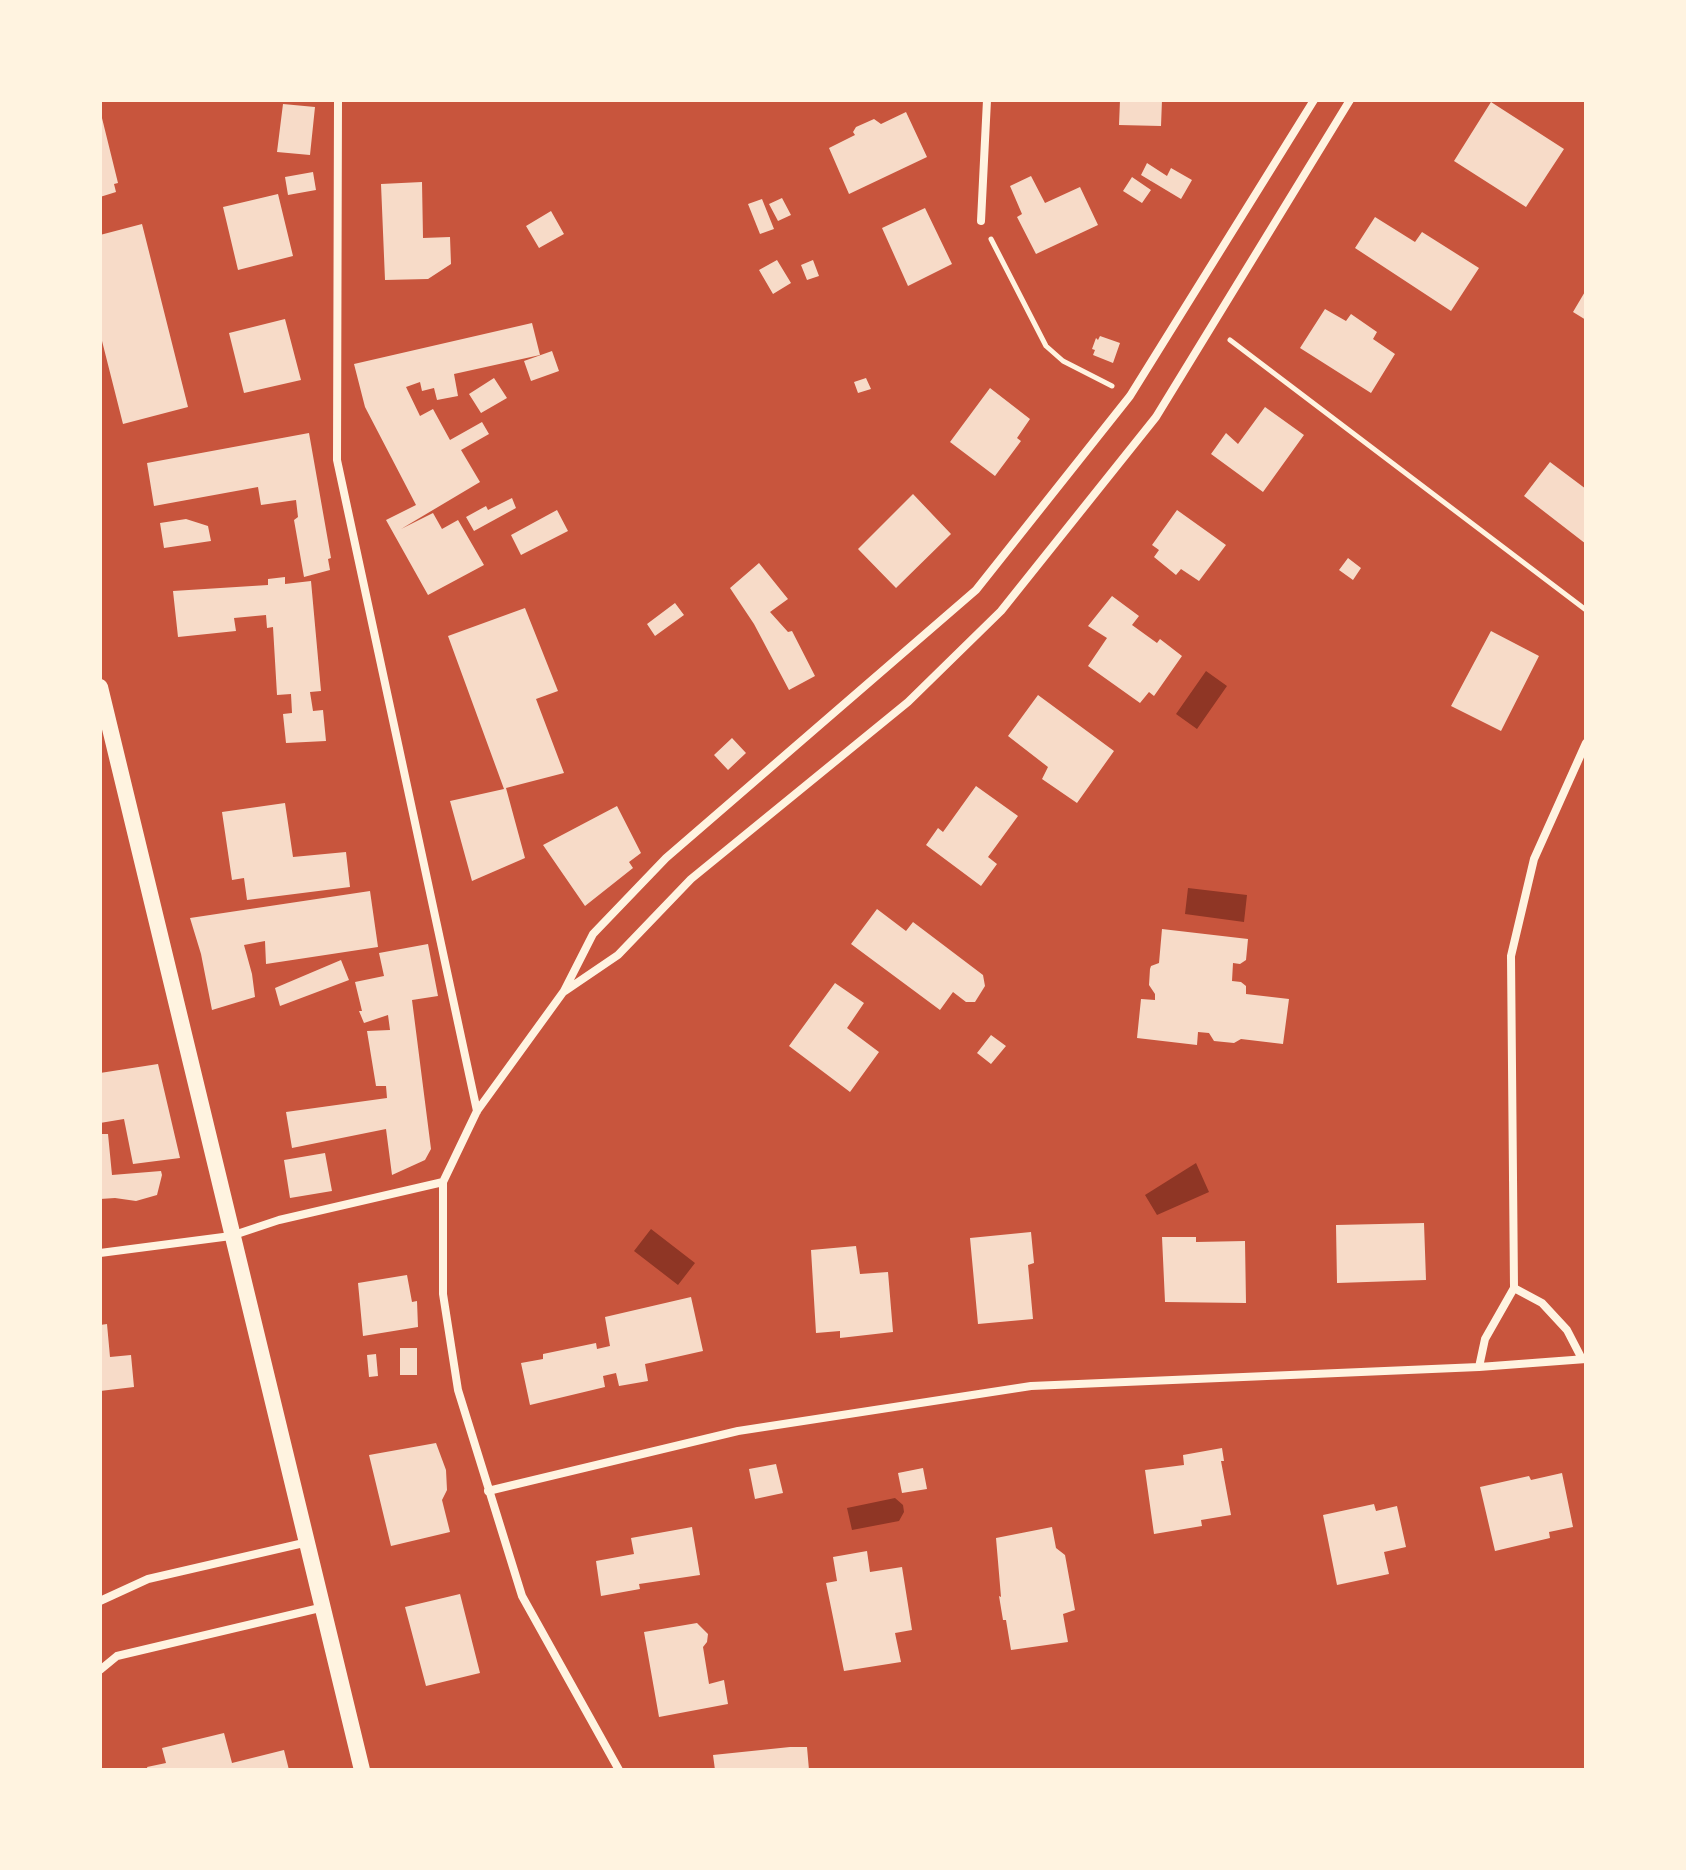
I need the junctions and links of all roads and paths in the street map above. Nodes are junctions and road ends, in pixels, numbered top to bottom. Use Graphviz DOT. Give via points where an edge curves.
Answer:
graph roads {
  1 [pos="338,100"];
  2 [pos="987,100"];
  3 [pos="1314,100"];
  4 [pos="1350,100"];
  5 [pos="981,221"];
  6 [pos="1211,326"];
  7 [pos="1130,396"];
  8 [pos="1586,610"];
  9 [pos="100,687"];
  10 [pos="1586,743"];
  11 [pos="564,991"];
  12 [pos="477,1111"];
  13 [pos="443,1182"];
  14 [pos="231,1236"];
  15 [pos="100,1253"];
  16 [pos="1514,1288"];
  17 [pos="1584,1359"];
  18 [pos="1479,1367"];
  19 [pos="488,1491"];
  20 [pos="308,1542"];
  21 [pos="100,1601"];
  22 [pos="325,1607"];
  23 [pos="100,1670"];
  24 [pos="362,1770"];
  25 [pos="619,1770"];
  1 -- 12 [label="street" via="337,460"];
  2 -- 5 [label="street"];
  3 -- 7 [label="street"];
  4 -- 6 [label="street"];
  5 -- 7 [label="path" via="1046,346 1063,361"];
  6 -- 8 [label="path"];
  6 -- 11 [label="street" via="1156,417 1001,611 908,702 691,879 618,955"];
  7 -- 11 [label="street" via="976,590 666,858 593,934"];
  9 -- 14 [label="main road"];
  10 -- 16 [label="street" via="1534,859 1511,956"];
  11 -- 12 [label="street"];
  12 -- 13 [label="street"];
  13 -- 14 [label="street"];
  13 -- 19 [label="street" via="443,1294 458,1390"];
  14 -- 15 [label="street"];
  14 -- 20 [label="main road"];
  16 -- 17 [label="street" via="1542,1303"];
  16 -- 18 [label="street" via="1485,1339"];
  17 -- 18 [label="street"];
  18 -- 19 [label="street" via="1031,1386 738,1431"];
  19 -- 25 [label="street" via="522,1596"];
  20 -- 21 [label="street" via="148,1579"];
  20 -- 22 [label="main road"];
  22 -- 23 [label="street" via="117,1656"];
  22 -- 24 [label="main road"];
}
